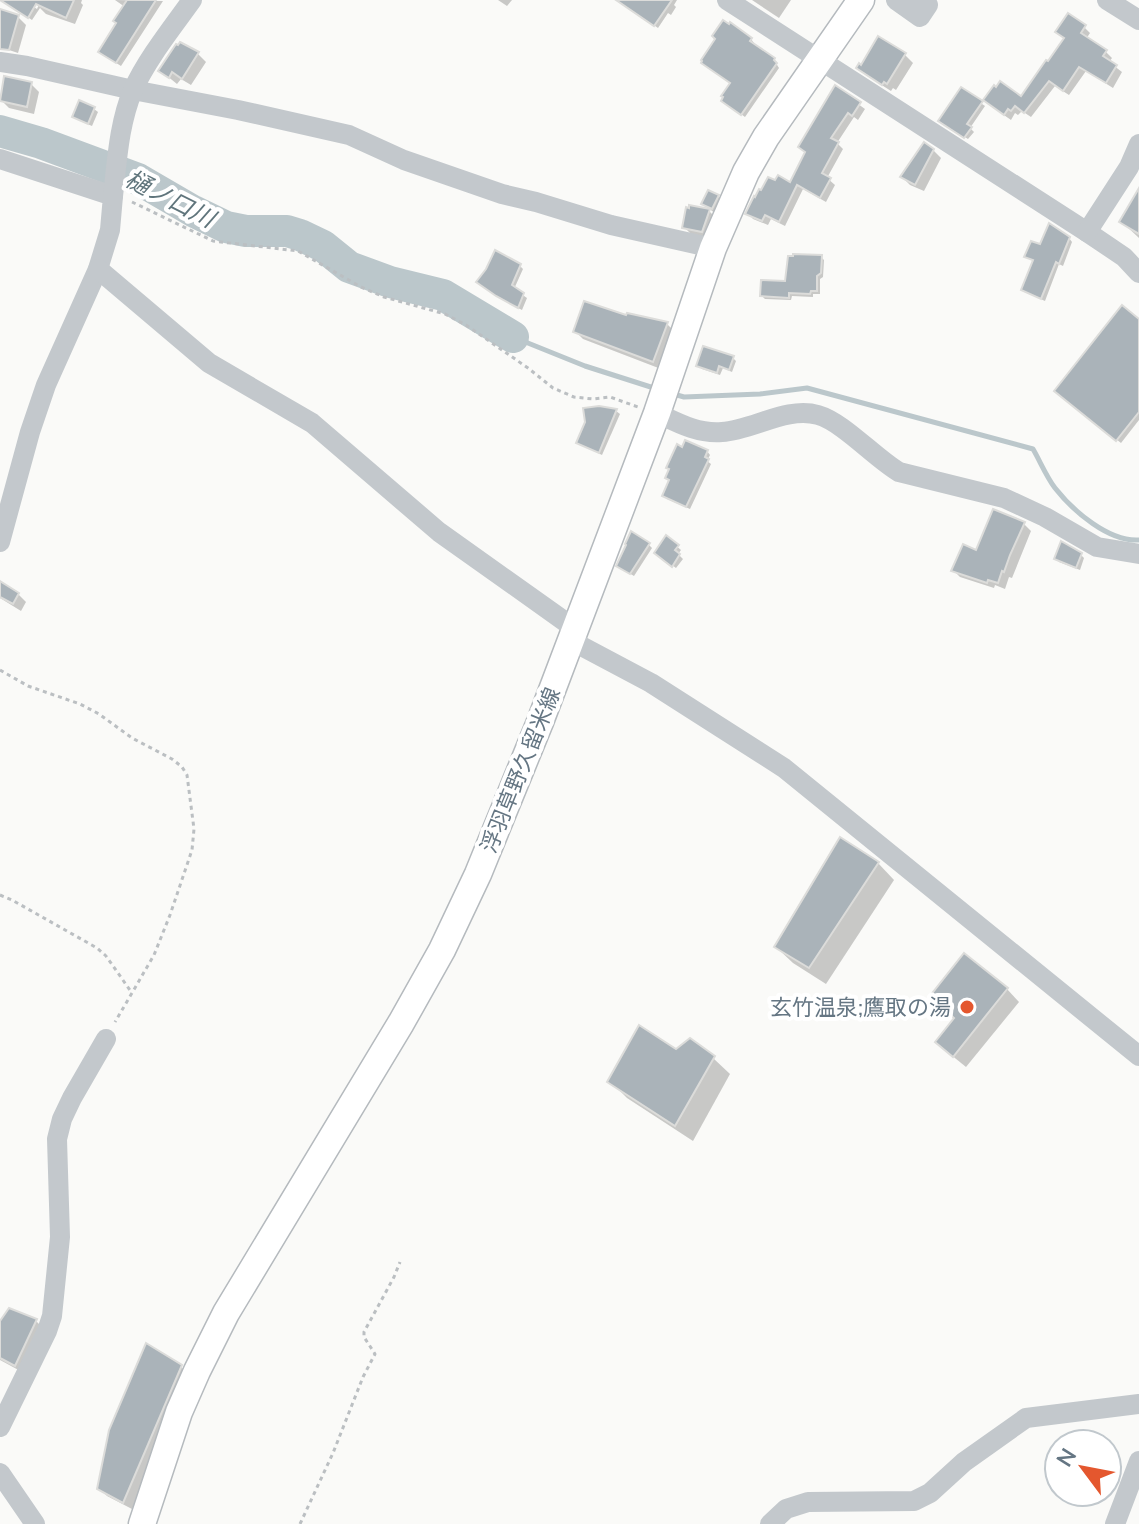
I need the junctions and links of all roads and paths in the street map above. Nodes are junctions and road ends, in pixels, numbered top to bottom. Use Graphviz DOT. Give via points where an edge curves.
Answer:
graph roads {
  1 [pos="192,0"];
  2 [pos="727,0"];
  3 [pos="861,0"];
  4 [pos="896,0"];
  5 [pos="920,0"];
  6 [pos="1107,0"];
  7 [pos="1139,20"];
  8 [pos="820,61"];
  9 [pos="0,62"];
  10 [pos="133,90"];
  11 [pos="1139,144"];
  12 [pos="0,159"];
  13 [pos="113,191"];
  14 [pos="1087,232"];
  15 [pos="713,248"];
  16 [pos="98,269"];
  17 [pos="1139,272"];
  18 [pos="658,410"];
  19 [pos="0,542"];
  20 [pos="1139,554"];
  21 [pos="572,634"];
  22 [pos="0,670"];
  23 [pos="0,895"];
  24 [pos="132,993"];
  25 [pos="106,1039"];
  26 [pos="1139,1056"];
  27 [pos="400,1262"];
  28 [pos="1139,1404"];
  29 [pos="0,1427"];
  30 [pos="1139,1461"];
  31 [pos="0,1473"];
  32 [pos="35,1524"];
  33 [pos="142,1524"];
  34 [pos="300,1524"];
  35 [pos="770,1524"];
  36 [pos="1115,1524"];
  1 -- 10 [label="street"];
  2 -- 8 [label="street"];
  3 -- 8 [label="main road, 浮羽草野久留米線"];
  4 -- 5 [label="street" via="920,17 928,5"];
  6 -- 7 [label="street"];
  8 -- 14 [label="street"];
  8 -- 15 [label="main road, 浮羽草野久留米線" via="766,137"];
  9 -- 10 [label="street"];
  10 -- 13 [label="street"];
  10 -- 15 [label="street" via="349,135 502,194"];
  11 -- 14 [label="street"];
  12 -- 13 [label="street"];
  13 -- 16 [label="street" via="110,230"];
  13 -- 18 [label="path" via="213,241 298,251 384,297 445,314 574,397 610,397"];
  14 -- 17 [label="street"];
  15 -- 18 [label="main road, 浮羽草野久留米線"];
  16 -- 19 [label="street" via="46,385"];
  16 -- 21 [label="street" via="209,363 312,423 439,532"];
  18 -- 20 [label="street" via="704,432 795,414 822,416 899,472 1004,498 1097,547"];
  18 -- 21 [label="main road, 浮羽草野久留米線"];
  21 -- 26 [label="street" via="784,768"];
  21 -- 33 [label="main road, 浮羽草野久留米線" via="508,803 442,950 226,1313 179,1412"];
  22 -- 24 [label="path" via="99,714 172,759 187,775 192,850 154,955"];
  23 -- 24 [label="path" via="97,948"];
  24 -- 25 [label="path"];
  25 -- 29 [label="street" via="62,1119 52,1316"];
  27 -- 34 [label="path" via="364,1332 373,1360"];
  28 -- 35 [label="street" via="1026,1418 914,1501 808,1502 786,1509"];
  30 -- 36 [label="street"];
  31 -- 32 [label="street"];
}
